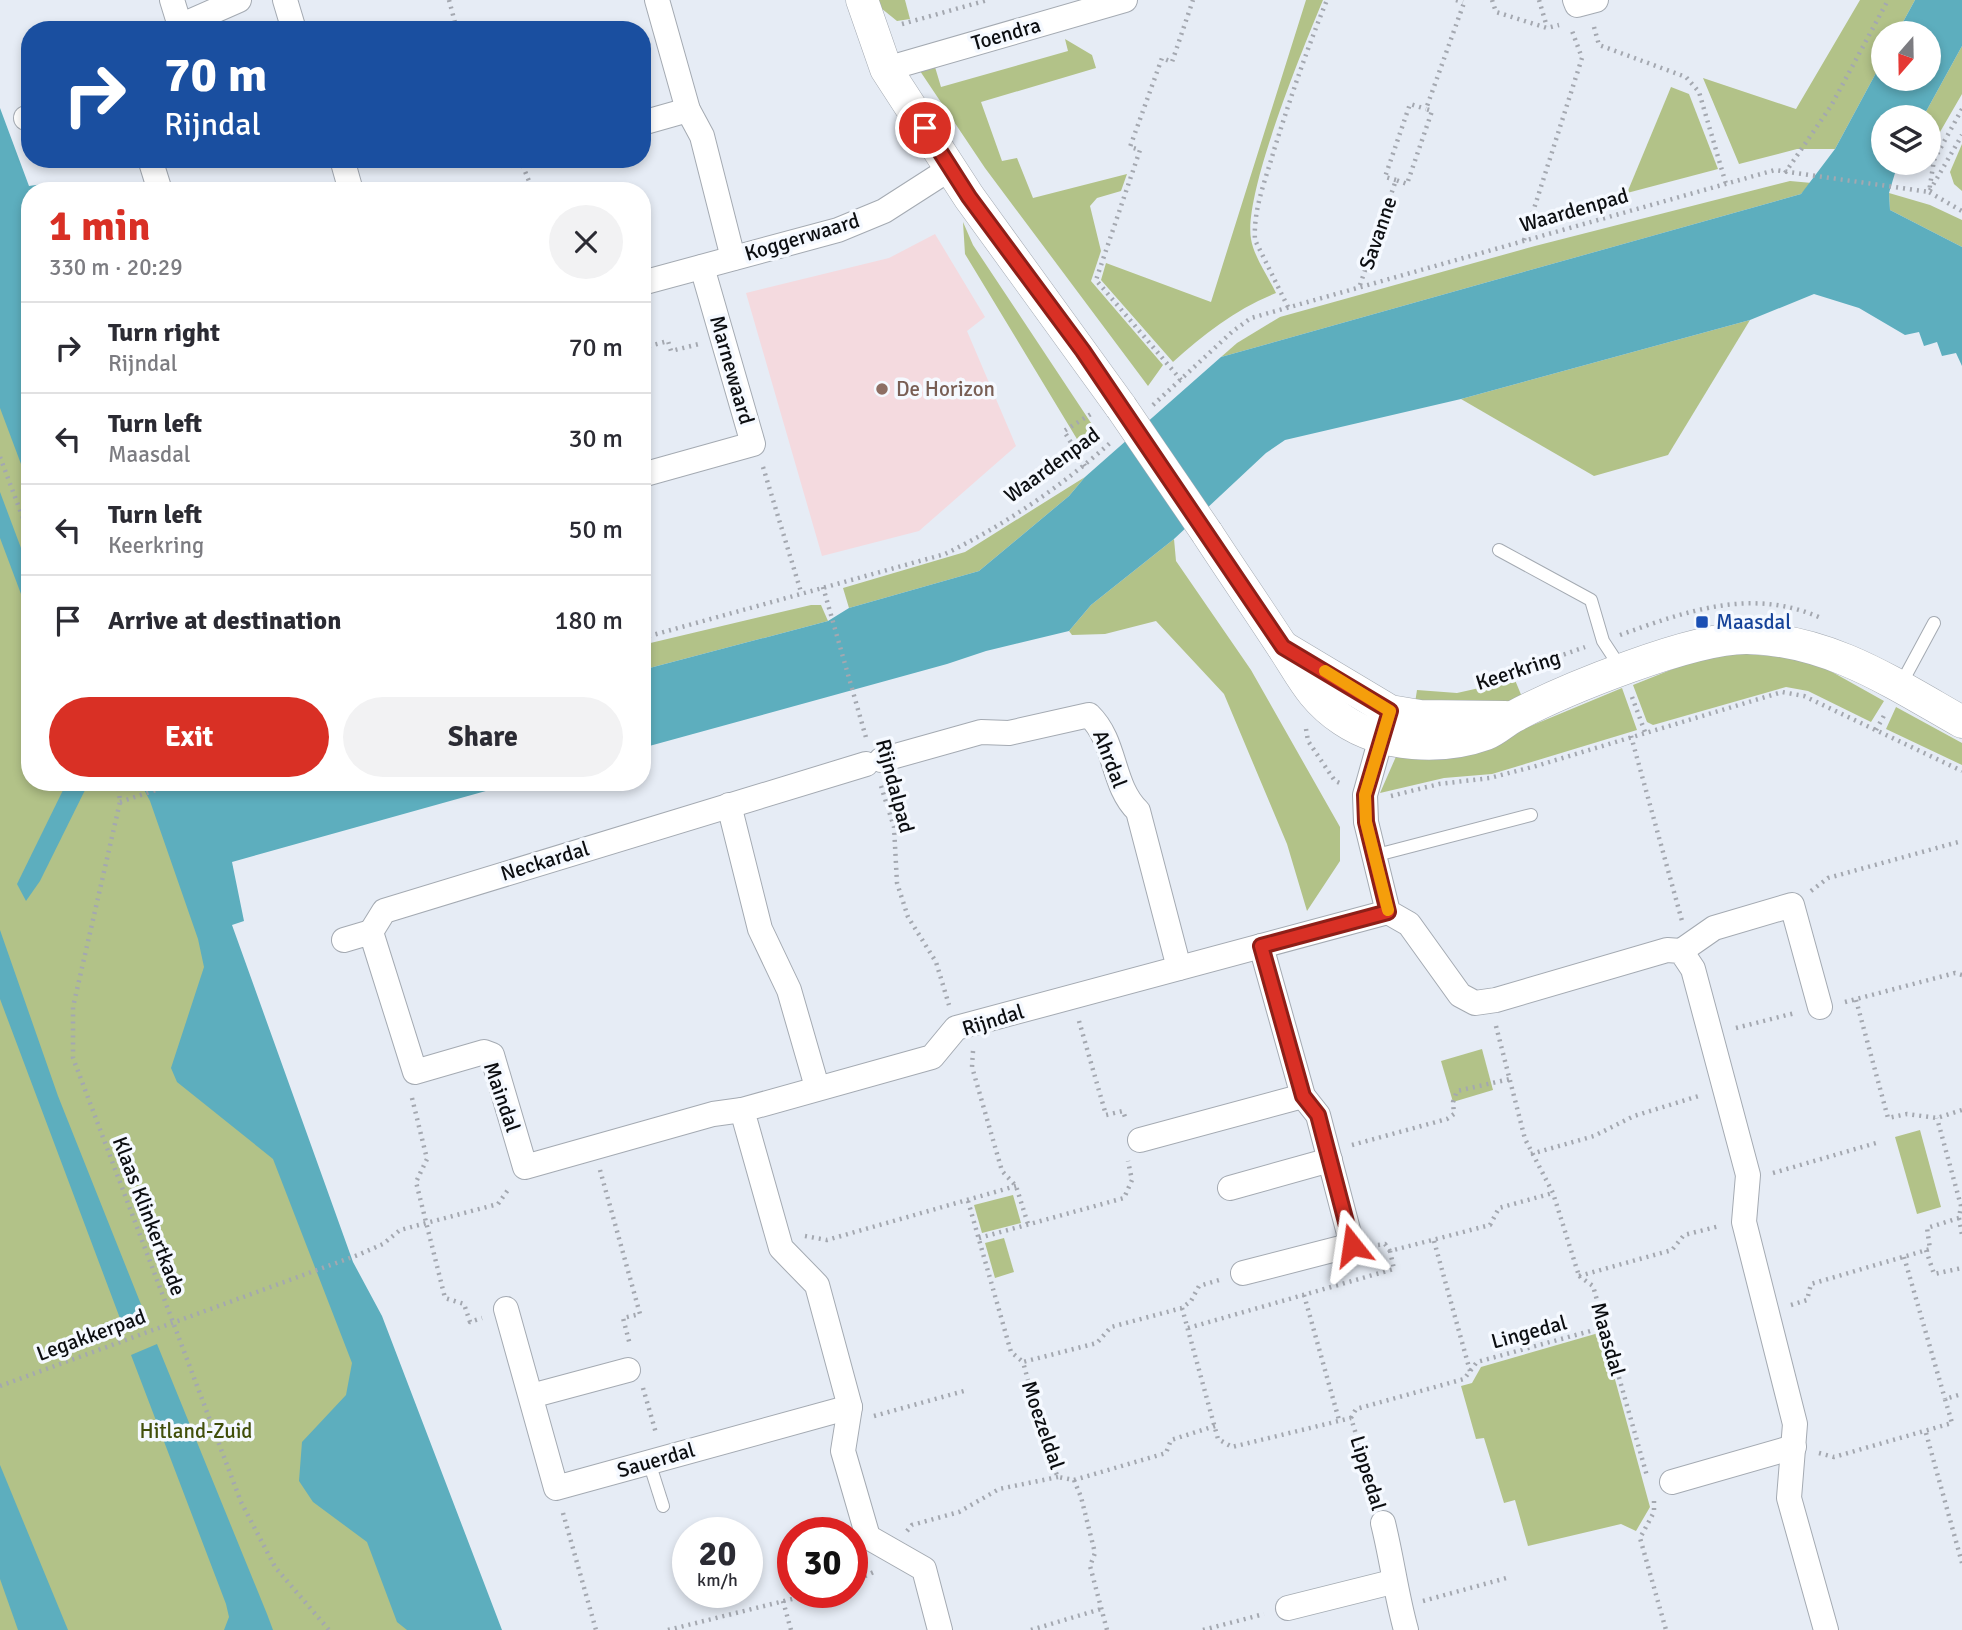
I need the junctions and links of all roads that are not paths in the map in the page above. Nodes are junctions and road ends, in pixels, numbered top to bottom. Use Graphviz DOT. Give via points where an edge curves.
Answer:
graph roads {
  1 [pos="172,0"];
  2 [pos="239,0"];
  3 [pos="285,0"];
  4 [pos="657,0"];
  5 [pos="862,0"];
  6 [pos="1125,0"];
  7 [pos="176,21"];
  8 [pos="193,21"];
  9 [pos="291,21"];
  10 [pos="886,69"];
  11 [pos="688,110"];
  12 [pos="651,120"];
  13 [pos="951,168"];
  14 [pos="733,257"];
  15 [pos="702,267"];
  16 [pos="651,281"];
  17 [pos="651,472"];
  18 [pos="1499,550"];
  19 [pos="1934,623"];
  20 [pos="1622,670"];
  21 [pos="1900,687"];
  22 [pos="1962,722"];
  23 [pos="1385,724"];
  24 [pos="874,762"];
  25 [pos="729,805"];
  26 [pos="1531,815"];
  27 [pos="1373,856"];
  28 [pos="1388,912"];
  29 [pos="371,932"];
  30 [pos="344,940"];
  31 [pos="1261,946"];
  32 [pos="1681,951"];
  33 [pos="1179,968"];
  34 [pos="1820,1007"];
  35 [pos="817,1087"];
  36 [pos="1303,1096"];
  37 [pos="742,1110"];
  38 [pos="1136,1141"];
  39 [pos="1329,1156"];
  40 [pos="1230,1188"];
  41 [pos="1243,1273"];
  42 [pos="506,1309"];
  43 [pos="628,1370"];
  44 [pos="531,1396"];
  45 [pos="849,1416"];
  46 [pos="1794,1447"];
  47 [pos="656,1460"];
  48 [pos="1661,1484"];
  49 [pos="663,1506"];
  50 [pos="1383,1523"];
  51 [pos="1392,1582"];
  52 [pos="1288,1608"];
  53 [pos="1403,1619"];
  54 [pos="940,1630"];
  55 [pos="1826,1630"];
  1 -- 7 [label="street"];
  2 -- 8 [label="street"];
  3 -- 9 [label="street"];
  4 -- 11 [label="street"];
  5 -- 10 [label="street, Keerkring"];
  6 -- 10 [label="street, Toendra"];
  10 -- 13 [label="street, Keerkring"];
  11 -- 12 [label="street"];
  11 -- 14 [label="street" via="702,136"];
  13 -- 14 [label="street, Koggerwaard" via="884,211 838,230"];
  13 -- 23 [label="street, Keerkring, bridge" via="1132,411 1283,647"];
  14 -- 15 [label="street, Koggerwaard"];
  15 -- 16 [label="street, Koggerwaard"];
  15 -- 17 [label="street, Marnewaard" via="753,444"];
  18 -- 20 [label="lane" via="1591,600 1603,640"];
  19 -- 21 [label="lane"];
  20 -- 21 [label="street, Keerkring" via="1704,644 1746,638 1825,649"];
  20 -- 23 [label="street, Keerkring" via="1514,717 1420,716"];
  21 -- 22 [label="street, Keerkring"];
  23 -- 27 [label="street" via="1365,795"];
  24 -- 25 [label="street, Neckardal"];
  24 -- 33 [label="street, Ahrdal" via="981,732 1009,733 1089,715 1101,727 1125,798 1138,811"];
  25 -- 29 [label="street, Neckardal" via="384,911"];
  25 -- 35 [label="street" via="760,929 789,990"];
  26 -- 27 [label="lane"];
  27 -- 28 [label="street"];
  28 -- 31 [label="street, Rijndal"];
  28 -- 32 [label="street" via="1409,924 1461,995 1475,1003 1667,950"];
  29 -- 30 [label="street"];
  29 -- 37 [label="street, Maindal" via="415,1072 484,1052 492,1055 525,1167"];
  31 -- 33 [label="street, Rijndal"];
  31 -- 36 [label="street"];
  32 -- 34 [label="street" via="1714,928 1792,905"];
  32 -- 46 [label="street" via="1693,969 1748,1180 1744,1222 1795,1424"];
  33 -- 35 [label="street, Rijndal" via="956,1028 932,1057"];
  35 -- 37 [label="street, Rijndal"];
  36 -- 38 [label="street"];
  36 -- 39 [label="street" via="1318,1115"];
  37 -- 45 [label="street" via="779,1243 817,1285"];
  39 -- 40 [label="street"];
  39 -- 41 [label="street" via="1352,1245"];
  42 -- 44 [label="street"];
  43 -- 44 [label="street"];
  44 -- 47 [label="street, Sauerdal" via="556,1488"];
  45 -- 47 [label="street, Sauerdal"];
  45 -- 54 [label="street" via="843,1451 868,1537 924,1569"];
  46 -- 48 [label="street"];
  46 -- 55 [label="street" via="1789,1499"];
  47 -- 49 [label="lane"];
  50 -- 51 [label="street, Lippedal" via="1393,1564"];
  51 -- 52 [label="street"];
  51 -- 53 [label="street, Lippedal"];
}
